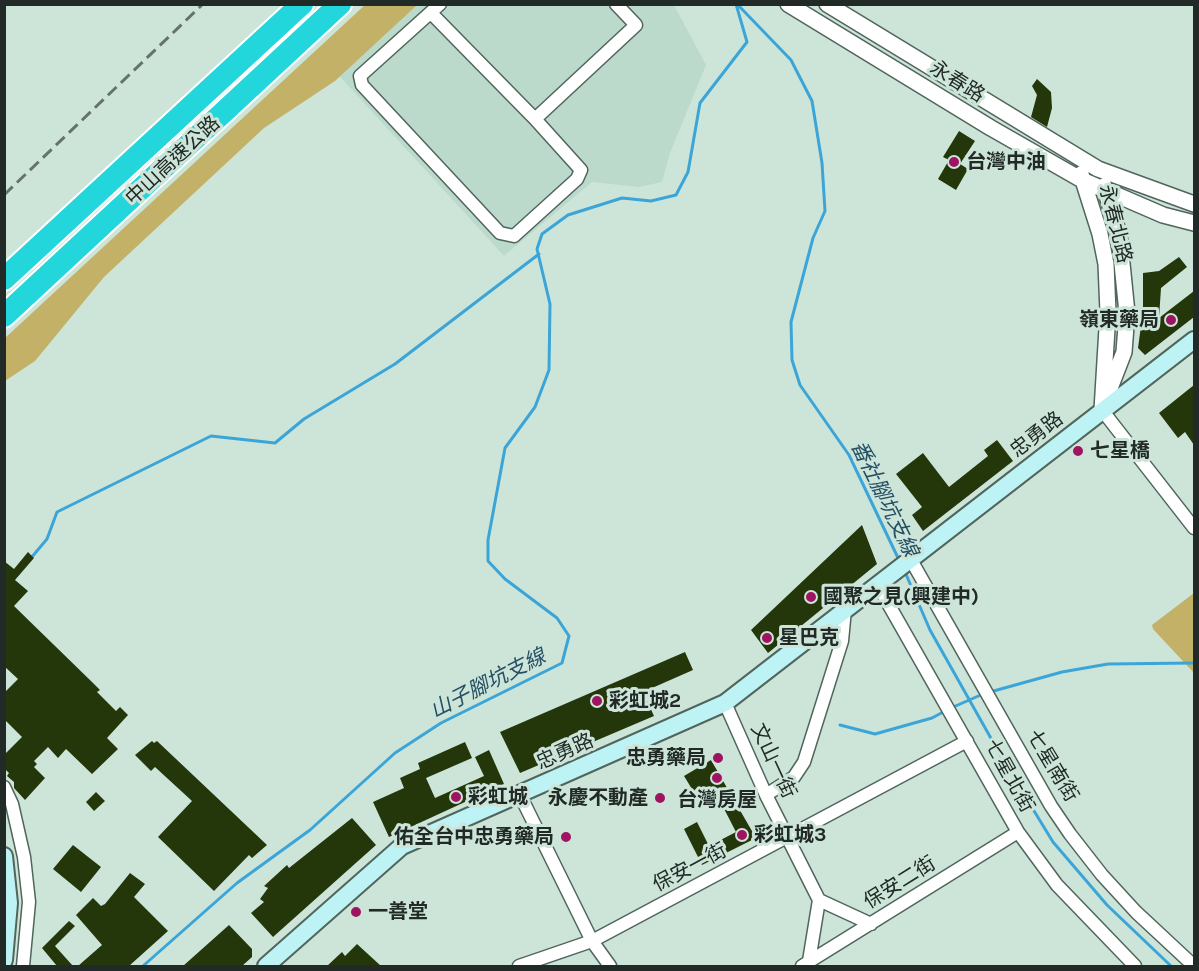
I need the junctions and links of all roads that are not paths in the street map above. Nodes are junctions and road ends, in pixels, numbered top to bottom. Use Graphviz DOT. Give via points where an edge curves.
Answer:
graph roads {
  1 [pos="302,4"];
  2 [pos="340,4"];
  3 [pos="616,4"];
  4 [pos="788,4"];
  5 [pos="827,4"];
  6 [pos="436,9"];
  7 [pos="535,119"];
  8 [pos="1074,156"];
  9 [pos="1098,169"];
  10 [pos="1082,180"];
  11 [pos="1106,190"];
  12 [pos="1194,204"];
  13 [pos="1194,223"];
  14 [pos="4,279"];
  15 [pos="4,316"];
  16 [pos="1194,340"];
  17 [pos="1102,410"];
  18 [pos="1194,528"];
  19 [pos="908,561"];
  20 [pos="882,580"];
  21 [pos="844,609"];
  22 [pos="725,703"];
  23 [pos="968,741"];
  24 [pos="4,787"];
  25 [pos="520,795"];
  26 [pos="766,795"];
  27 [pos="1018,832"];
  28 [pos="788,838"];
  29 [pos="4,856"];
  30 [pos="819,900"];
  31 [pos="871,924"];
  32 [pos="592,941"];
  33 [pos="4,960"];
  34 [pos="275,963"];
  35 [pos="806,964"];
  36 [pos="23,966"];
  37 [pos="519,966"];
  38 [pos="610,966"];
  39 [pos="1135,966"];
  40 [pos="1194,966"];
  1 -- 14 [label="highway, 中山高速公路"];
  2 -- 15 [label="highway, 中山高速公路"];
  3 -- 7 [label="street" via="636,26"];
  4 -- 10 [label="street, 永春路"];
  5 -- 8 [label="street, 永春路"];
  6 -- 7 [label="street"];
  6 -- 7 [label="street" via="360,76 362,85 500,233 514,236 577,179 581,170"];
  8 -- 9 [label="street, 永春路"];
  8 -- 10 [label="street, 永春北路"];
  9 -- 11 [label="street, 永春北路"];
  9 -- 12 [label="street, 永春路"];
  10 -- 11 [label="street, 永春路"];
  10 -- 17 [label="street, 永春北路" via="1106,264 1108,312"];
  11 -- 13 [label="street, 永春路" via="1163,215"];
  11 -- 17 [label="street, 永春北路" via="1119,234 1127,313 1124,352"];
  16 -- 17 [label="main road, 忠勇路"];
  17 -- 18 [label="street"];
  17 -- 19 [label="main road, 忠勇路"];
  19 -- 20 [label="main road"];
  19 -- 40 [label="street, 七星南街" via="1064,825 1102,875"];
  20 -- 21 [label="main road, 忠勇路"];
  20 -- 23 [label="street, 七星北街"];
  21 -- 22 [label="main road, 忠勇路"];
  21 -- 26 [label="street" via="842,641 804,762 794,777"];
  22 -- 25 [label="main road, 忠勇路"];
  22 -- 26 [label="street, 文山一街"];
  23 -- 27 [label="street, 七星北街"];
  23 -- 28 [label="street, 保安一街"];
  24 -- 36 [label="street" via="12,804 29,902"];
  25 -- 32 [label="street"];
  25 -- 34 [label="main road, 忠勇路" via="402,846"];
  26 -- 28 [label="street, 文山一街"];
  27 -- 31 [label="street, 保安二街"];
  27 -- 39 [label="street, 七星北街" via="1057,885"];
  28 -- 30 [label="street, 文山一街"];
  28 -- 32 [label="street, 保安一街"];
  29 -- 33 [label="main road" via="9,903"];
  30 -- 31 [label="street"];
  30 -- 35 [label="street"];
  31 -- 35 [label="street, 保安二街"];
  32 -- 37 [label="street, 保安一街"];
  32 -- 38 [label="street"];
}
